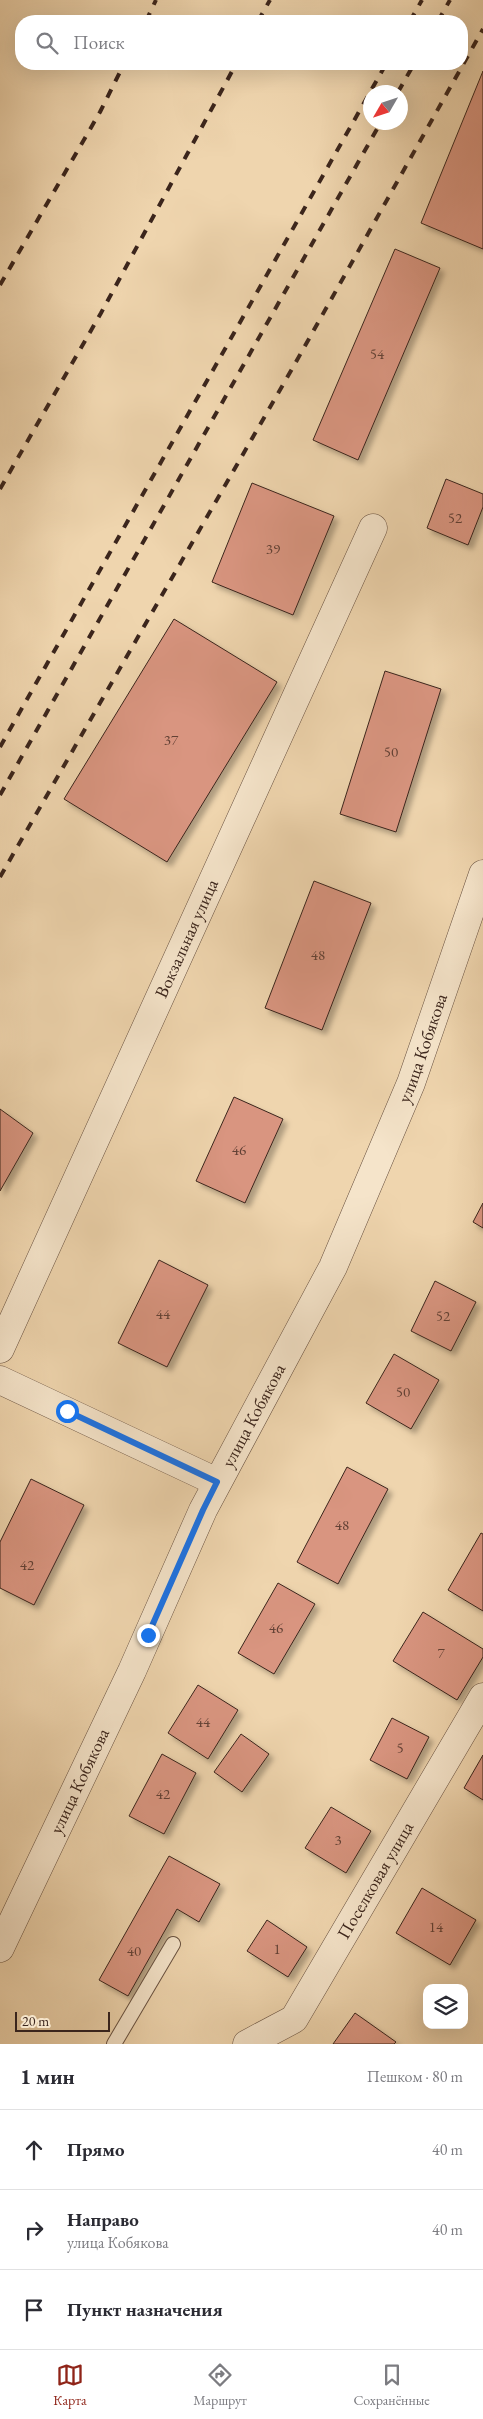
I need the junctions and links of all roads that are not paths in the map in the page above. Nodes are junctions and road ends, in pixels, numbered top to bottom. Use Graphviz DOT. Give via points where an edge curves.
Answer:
graph roads {
  1 [pos="373,528"];
  2 [pos="483,874"];
  3 [pos="0,1349"];
  4 [pos="0,1380"];
  5 [pos="217,1482"];
  6 [pos="483,1697"];
  7 [pos="173,1944"];
  8 [pos="0,1948"];
  9 [pos="114,2044"];
  10 [pos="247,2044"];
  1 -- 3 [label="street, Вокзальная улица"];
  2 -- 5 [label="street, улица Кобякова" via="411,1083 333,1267"];
  4 -- 5 [label="street"];
  5 -- 8 [label="street, улица Кобякова" via="132,1671"];
  6 -- 10 [label="street, Поселковая улица" via="294,2018"];
  7 -- 9 [label="lane"];
}
